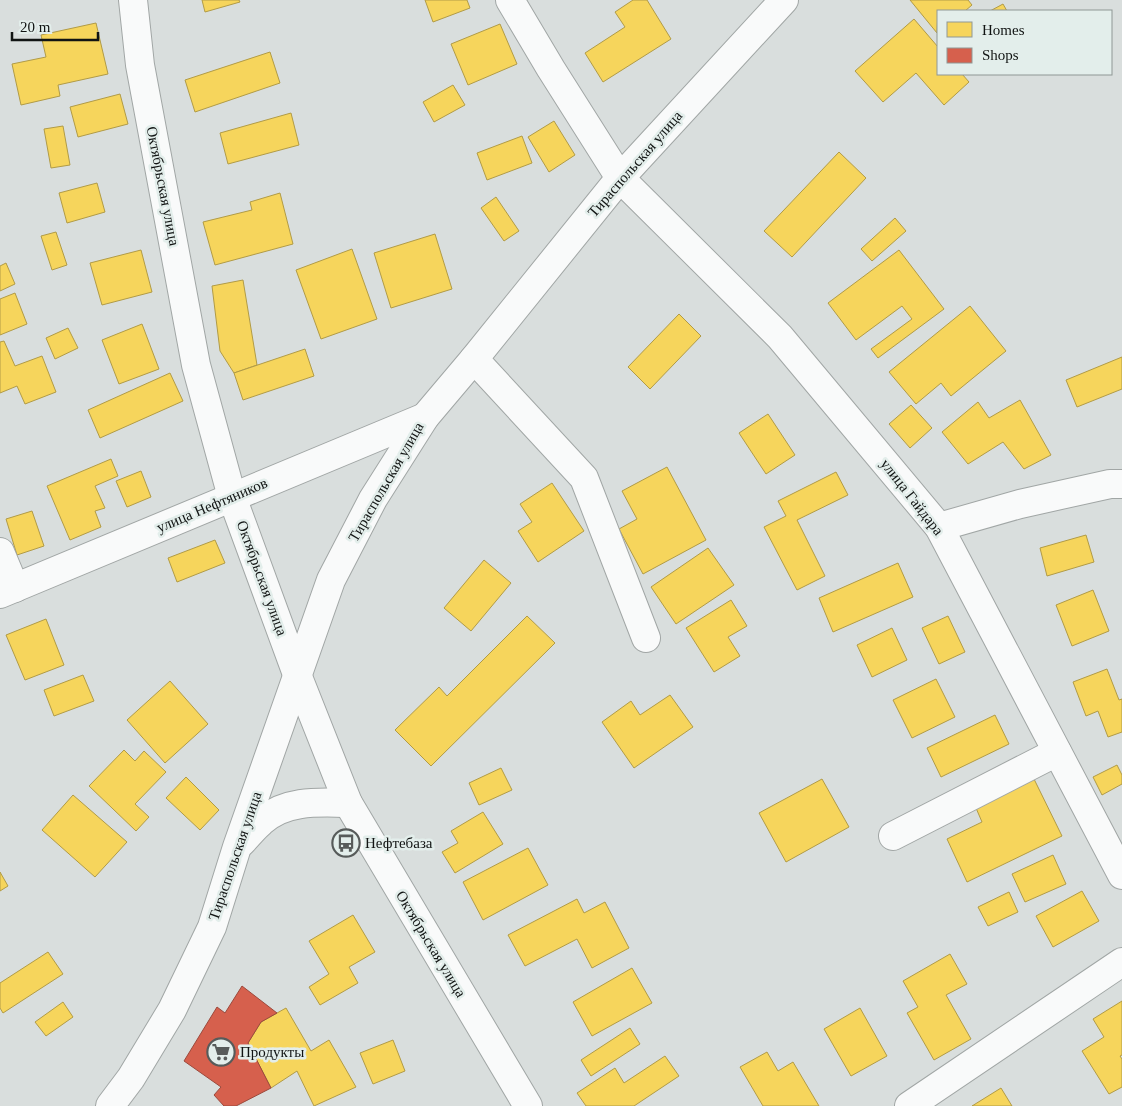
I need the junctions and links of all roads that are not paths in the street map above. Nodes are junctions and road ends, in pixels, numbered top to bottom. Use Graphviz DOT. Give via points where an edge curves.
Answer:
graph roads {
  1 [pos="133,0"];
  2 [pos="510,0"];
  3 [pos="784,0"];
  4 [pos="620,178"];
  5 [pos="474,359"];
  6 [pos="425,417"];
  7 [pos="1122,484"];
  8 [pos="232,497"];
  9 [pos="939,527"];
  10 [pos="0,552"];
  11 [pos="7,591"];
  12 [pos="646,638"];
  13 [pos="298,677"];
  14 [pos="1057,752"];
  15 [pos="348,803"];
  16 [pos="893,836"];
  17 [pos="237,847"];
  18 [pos="1122,875"];
  19 [pos="1122,962"];
  20 [pos="110,1106"];
  21 [pos="528,1106"];
  22 [pos="909,1106"];
  1 -- 8 [label="street, Октябрьская улица" via="140,65 196,365"];
  2 -- 4 [label="street, улица Гайдара"];
  3 -- 4 [label="street, Тираспольская улица"];
  4 -- 5 [label="street, Тираспольская улица"];
  4 -- 9 [label="street, улица Гайдара" via="780,337"];
  5 -- 6 [label="street, Тираспольская улица"];
  5 -- 12 [label="street" via="584,478"];
  6 -- 8 [label="street, улица Нефтяников"];
  6 -- 13 [label="street, Тираспольская улица" via="373,498 331,580"];
  7 -- 9 [label="street" via="1020,504"];
  8 -- 11 [label="street, улица Нефтяников"];
  8 -- 13 [label="street, Октябрьская улица"];
  9 -- 14 [label="street, улица Гайдара"];
  10 -- 11 [label="street"];
  13 -- 15 [label="street, Октябрьская улица"];
  13 -- 17 [label="street, Тираспольская улица"];
  14 -- 16 [label="street"];
  14 -- 18 [label="street, улица Гайдара"];
  15 -- 17 [label="street" via="288,806 262,820"];
  15 -- 21 [label="street, Октябрьская улица"];
  17 -- 20 [label="street, Тираспольская улица" via="212,927 172,1010"];
  19 -- 22 [label="street"];
}
